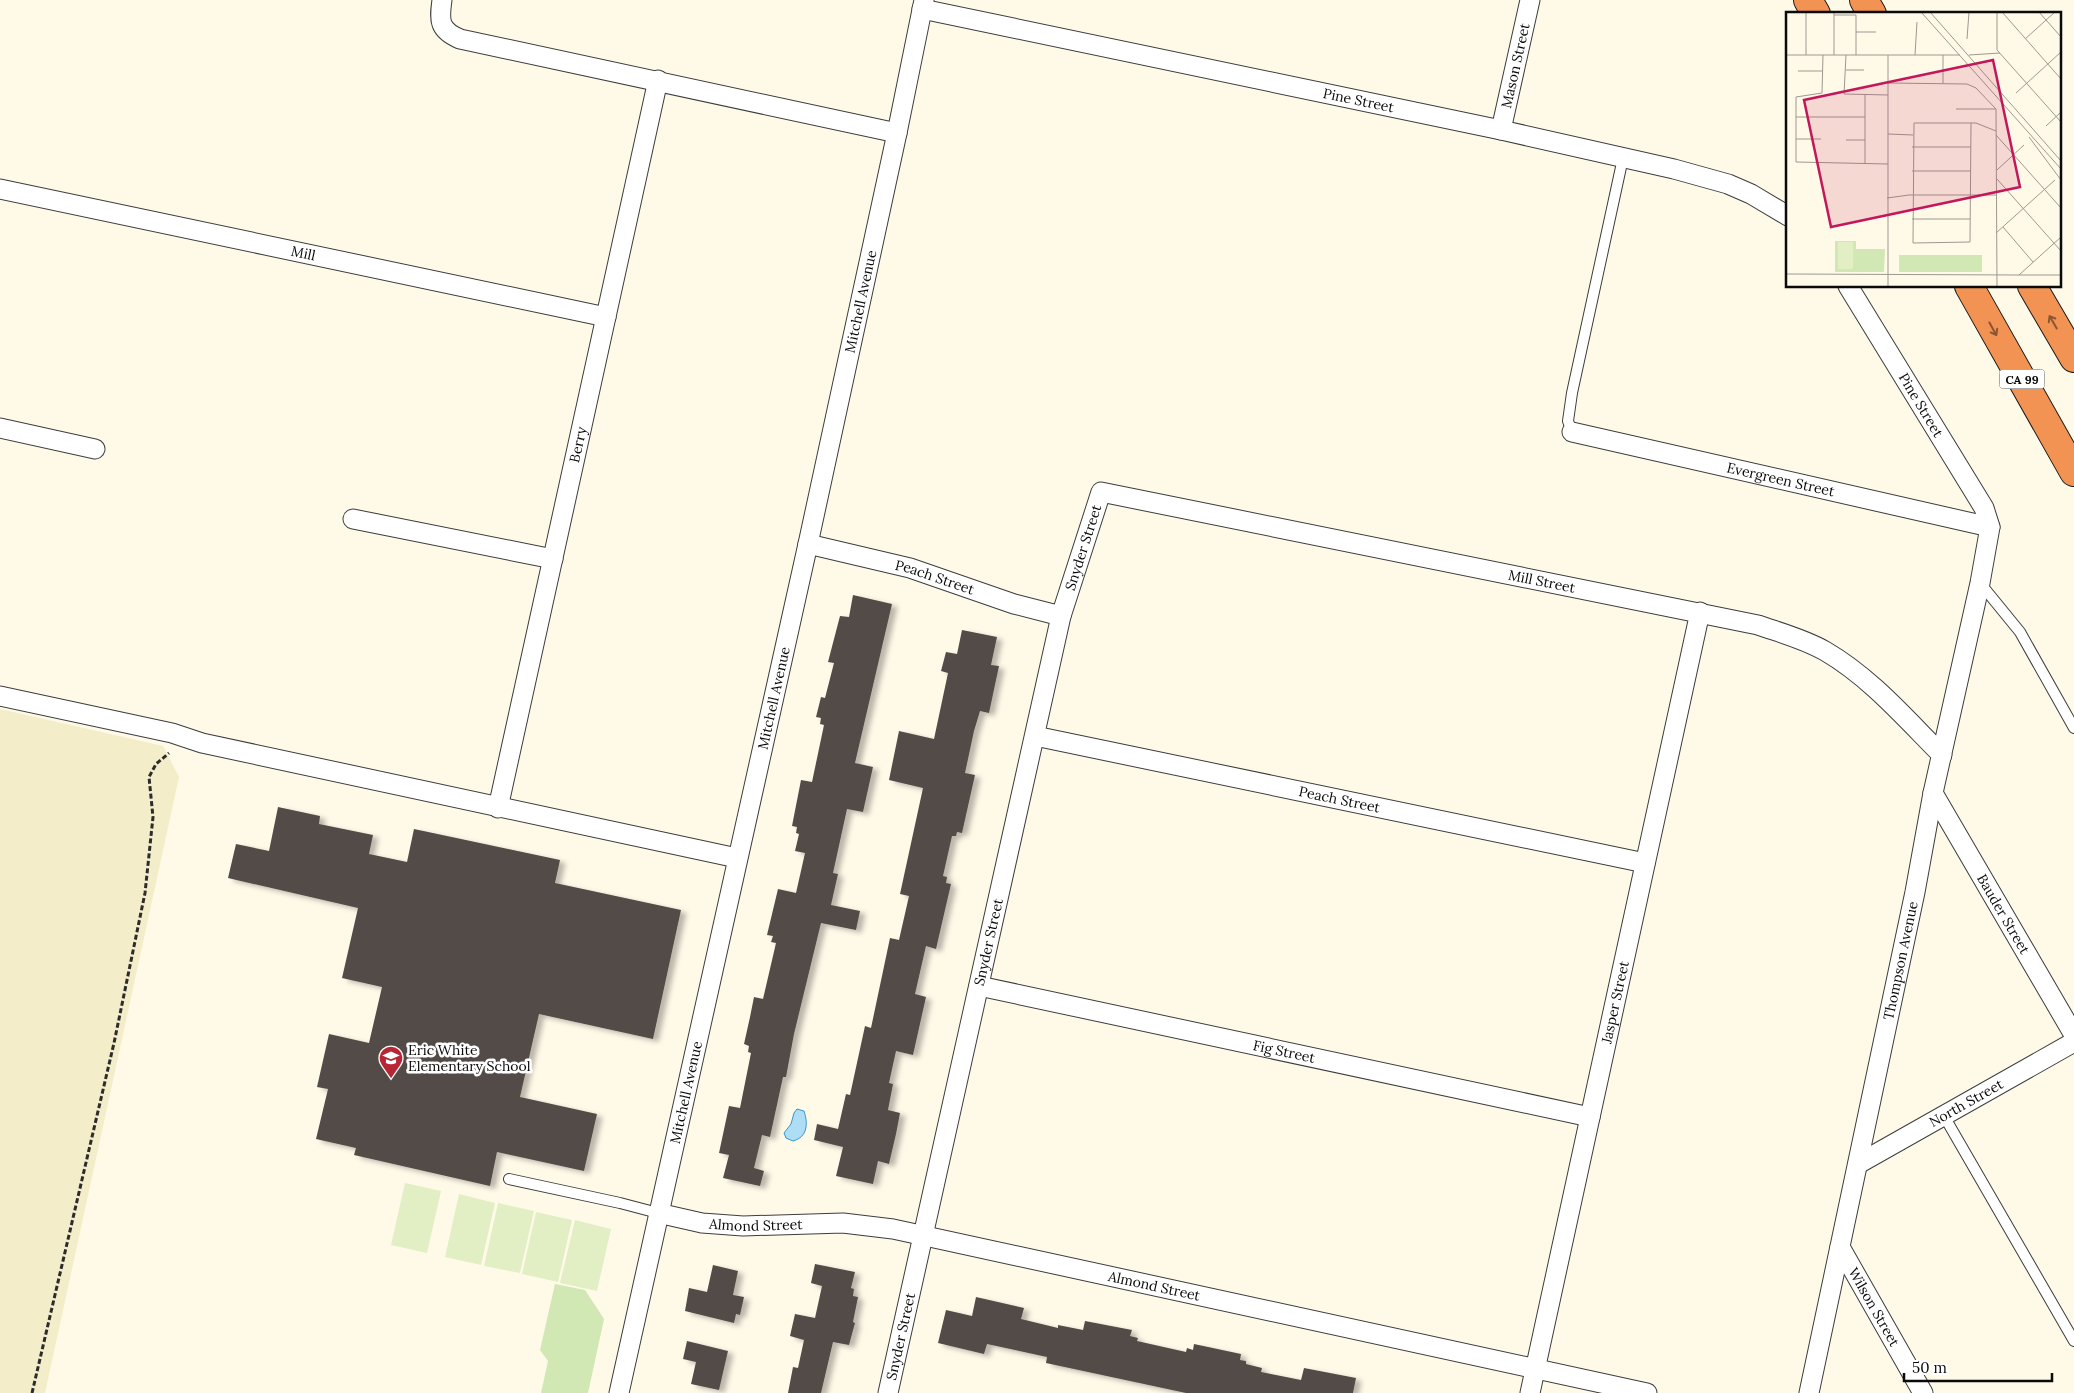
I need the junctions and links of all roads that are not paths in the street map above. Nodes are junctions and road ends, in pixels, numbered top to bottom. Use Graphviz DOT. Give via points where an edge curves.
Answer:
graph roads {
  1 [pos="442,0"];
  2 [pos="1530,0"];
  3 [pos="1808,0"];
  4 [pos="923,5"];
  5 [pos="1815,12"];
  6 [pos="658,80"];
  7 [pos="1501,130"];
  8 [pos="897,133"];
  9 [pos="1623,158"];
  10 [pos="0,189"];
  11 [pos="1786,215"];
  12 [pos="1849,288"];
  13 [pos="1970,288"];
  14 [pos="2033,288"];
  15 [pos="606,317"];
  16 [pos="2074,358"];
  17 [pos="0,428"];
  18 [pos="1572,432"];
  19 [pos="94,449"];
  20 [pos="2074,472"];
  21 [pos="1101,492"];
  22 [pos="353,519"];
  23 [pos="1990,527"];
  24 [pos="808,544"];
  25 [pos="553,559"];
  26 [pos="1980,583"];
  27 [pos="1700,612"];
  28 [pos="1061,616"];
  29 [pos="0,696"];
  30 [pos="2074,728"];
  31 [pos="1035,736"];
  32 [pos="1942,755"];
  33 [pos="1934,793"];
  34 [pos="498,808"];
  35 [pos="738,858"];
  36 [pos="1645,863"];
  37 [pos="979,986"];
  38 [pos="2074,1035"];
  39 [pos="2074,1042"];
  40 [pos="1944,1116"];
  41 [pos="1590,1118"];
  42 [pos="1858,1164"];
  43 [pos="510,1180"];
  44 [pos="658,1213"];
  45 [pos="924,1236"];
  46 [pos="1840,1247"];
  47 [pos="2074,1340"];
  48 [pos="1535,1369"];
  49 [pos="618,1393"];
  50 [pos="888,1393"];
  51 [pos="1530,1393"];
  52 [pos="1647,1393"];
  53 [pos="1809,1393"];
  54 [pos="1923,1393"];
  1 -- 6 [label="street" via="442,26 460,39"];
  2 -- 7 [label="street, Mason Street"];
  3 -- 5 [label="highway"];
  4 -- 7 [label="street, Pine Street"];
  4 -- 8 [label="street, Mitchell Avenue"];
  6 -- 8 [label="street"];
  6 -- 15 [label="street, Berry"];
  7 -- 9 [label="street, Pine Street"];
  8 -- 24 [label="street, Mitchell Avenue"];
  9 -- 11 [label="street, Pine Street" via="1728,184"];
  9 -- 18 [label="lane" via="1572,394 1568,421"];
  10 -- 15 [label="street, Mill"];
  12 -- 23 [label="street, Pine Street" via="1984,508"];
  13 -- 20 [label="highway, CA 99, one-way"];
  16 -- 14 [label="highway, one-way"];
  15 -- 25 [label="street, Berry"];
  17 -- 19 [label="street"];
  18 -- 23 [label="street, Evergreen Street"];
  21 -- 27 [label="street, Mill Street"];
  21 -- 28 [label="street, Snyder Street"];
  22 -- 25 [label="street"];
  23 -- 26 [label="street, Thompson Avenue"];
  24 -- 28 [label="street, Peach Street" via="910,568 1014,604"];
  24 -- 35 [label="street, Mitchell Avenue"];
  25 -- 34 [label="street, Berry"];
  26 -- 30 [label="lane" via="2020,632"];
  26 -- 32 [label="street, Thompson Avenue"];
  27 -- 32 [label="street, Mill Street" via="1758,625 1825,651 1881,694"];
  27 -- 36 [label="street, Jasper Street"];
  28 -- 31 [label="street, Snyder Street"];
  29 -- 34 [label="street" via="172,732 212,746"];
  31 -- 36 [label="street, Peach Street"];
  31 -- 37 [label="street, Snyder Street"];
  32 -- 33 [label="street, Thompson Avenue"];
  33 -- 38 [label="street, Bauder Street"];
  33 -- 42 [label="street, Thompson Avenue"];
  34 -- 35 [label="street"];
  35 -- 44 [label="street, Mitchell Avenue"];
  36 -- 41 [label="street, Jasper Street"];
  37 -- 41 [label="street, Fig Street"];
  37 -- 45 [label="street, Snyder Street"];
  39 -- 40 [label="street, North Street"];
  40 -- 42 [label="street, North Street"];
  40 -- 47 [label="lane"];
  41 -- 48 [label="street, Jasper Street"];
  42 -- 46 [label="street, Thompson Avenue"];
  43 -- 44 [label="lane"];
  44 -- 45 [label="street, Almond Street" via="709,1224 843,1223"];
  44 -- 49 [label="street, Mitchell Avenue"];
  45 -- 48 [label="street, Almond Street"];
  45 -- 50 [label="street, Snyder Street"];
  46 -- 53 [label="street, Thompson Avenue"];
  46 -- 54 [label="street, Wilson Street"];
  48 -- 51 [label="street, Jasper Street"];
  48 -- 52 [label="street, Almond Street"];
}
